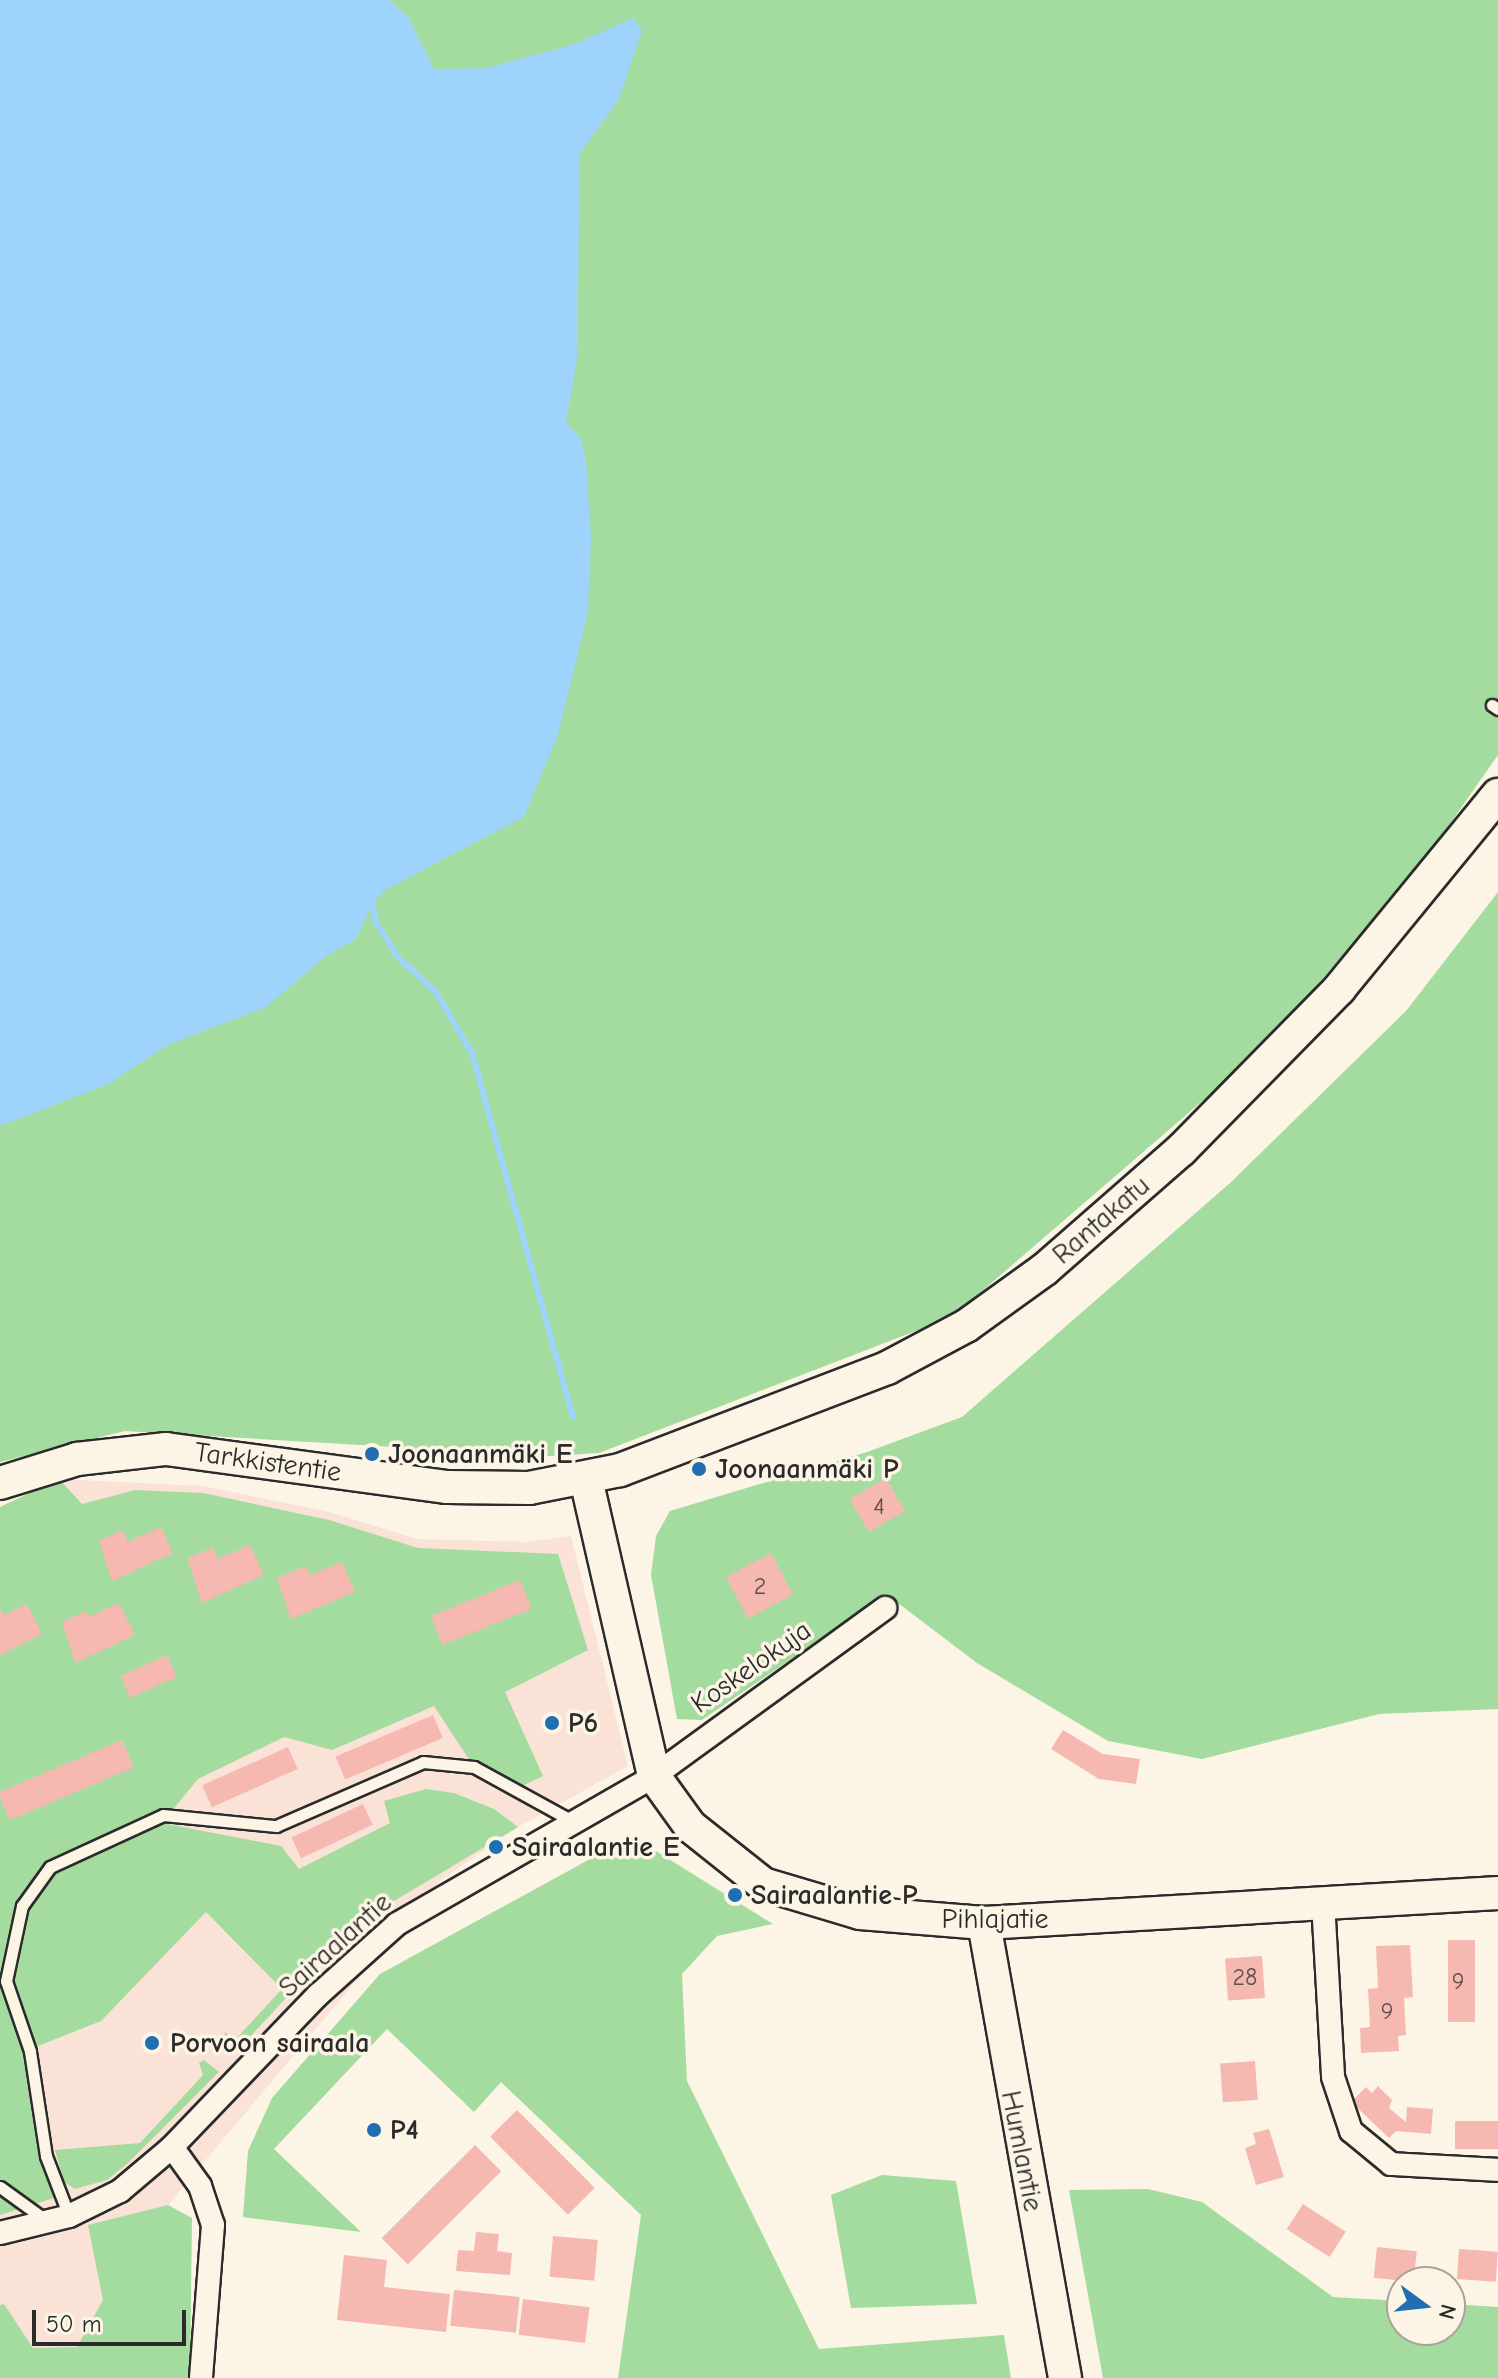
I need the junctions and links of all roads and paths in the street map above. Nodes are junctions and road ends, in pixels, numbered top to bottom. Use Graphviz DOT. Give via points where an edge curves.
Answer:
graph roads {
  1 [pos="1498,795"];
  2 [pos="586,1479"];
  3 [pos="0,1483"];
  4 [pos="885,1608"];
  5 [pos="654,1776"];
  6 [pos="575,1823"];
  7 [pos="1498,1893"];
  8 [pos="1323,1902"];
  9 [pos="984,1923"];
  10 [pos="172,2147"];
  11 [pos="1498,2170"];
  12 [pos="0,2187"];
  13 [pos="58,2219"];
  14 [pos="0,2233"];
  15 [pos="201,2378"];
  16 [pos="1065,2378"];
  1 -- 2 [label="street, Rantakatu" via="1339,989 1181,1150 1045,1269 966,1326 887,1368"];
  2 -- 3 [label="street, Tarkkistentie" via="529,1488 447,1487 166,1449 77,1459"];
  2 -- 5 [label="street, Pihlajatie"];
  4 -- 5 [label="street, Koskelokuja"];
  5 -- 6 [label="street, Sairaalantie"];
  5 -- 9 [label="street, Pihlajatie" via="690,1826 763,1884 860,1913"];
  6 -- 10 [label="street, Sairaalantie" via="397,1924 318,1995"];
  6 -- 13 [label="lane" via="474,1767 423,1762 276,1826 163,1815 50,1867 22,1906 6,1981 30,2051"];
  7 -- 8 [label="street, Pihlajatie"];
  8 -- 9 [label="street, Pihlajatie"];
  8 -- 11 [label="street" via="1333,2077 1351,2131 1391,2164"];
  9 -- 16 [label="street, Humlantie"];
  10 -- 13 [label="street, Sairaalantie" via="120,2191"];
  10 -- 15 [label="street" via="200,2186 213,2225"];
  12 -- 13 [label="lane"];
  13 -- 14 [label="street, Sairaalantie"];
}
